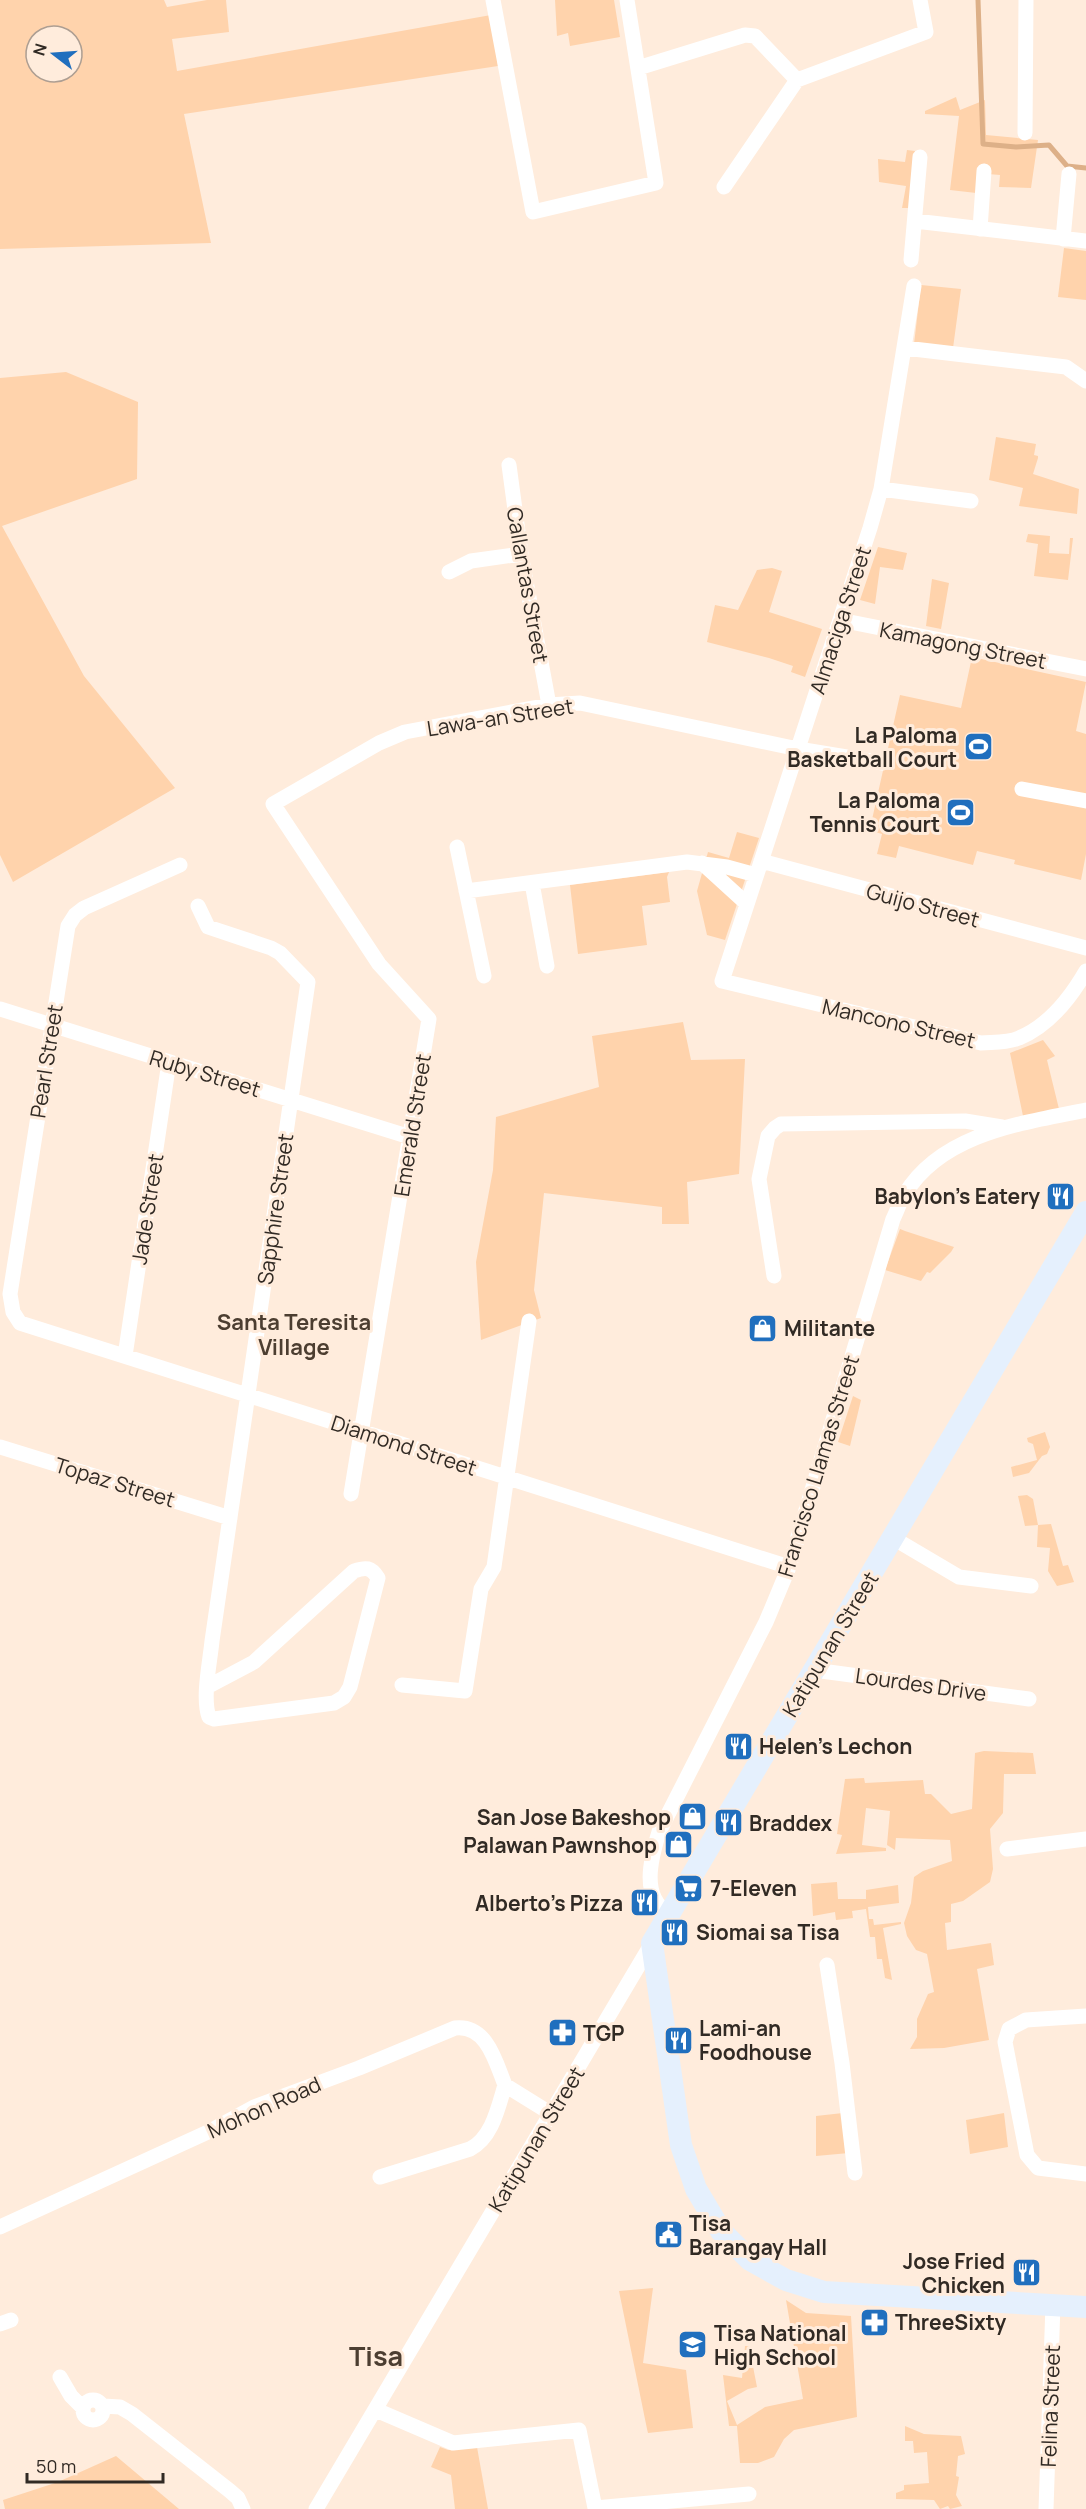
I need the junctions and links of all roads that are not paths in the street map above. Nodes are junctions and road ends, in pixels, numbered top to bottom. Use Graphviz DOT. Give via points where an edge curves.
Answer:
graph roads {
  1 [pos="493,0"];
  2 [pos="627,0"];
  3 [pos="920,0"];
  4 [pos="1026,0"];
  5 [pos="638,68"];
  6 [pos="797,80"];
  7 [pos="1025,133"];
  8 [pos="920,157"];
  9 [pos="984,171"];
  10 [pos="1069,174"];
  11 [pos="724,187"];
  12 [pos="915,221"];
  13 [pos="980,229"];
  14 [pos="1063,239"];
  15 [pos="1086,241"];
  16 [pos="911,260"];
  17 [pos="914,286"];
  18 [pos="905,348"];
  19 [pos="1086,381"];
  20 [pos="509,465"];
  21 [pos="881,489"];
  22 [pos="971,501"];
  23 [pos="521,554"];
  24 [pos="449,572"];
  25 [pos="840,621"];
  26 [pos="1086,669"];
  27 [pos="549,705"];
  28 [pos="798,749"];
  29 [pos="883,763"];
  30 [pos="1022,789"];
  31 [pos="1086,801"];
  32 [pos="273,804"];
  33 [pos="457,847"];
  34 [pos="702,863"];
  35 [pos="180,865"];
  36 [pos="759,868"];
  37 [pos="532,883"];
  38 [pos="466,891"];
  39 [pos="747,904"];
  40 [pos="198,906"];
  41 [pos="1086,948"];
  42 [pos="547,966"];
  43 [pos="1086,971"];
  44 [pos="484,976"];
  45 [pos="722,981"];
  46 [pos="0,1009"];
  47 [pos="51,1025"];
  48 [pos="169,1062"];
  49 [pos="291,1100"];
  50 [pos="1086,1110"];
  51 [pos="1002,1127"];
  52 [pos="410,1137"];
  53 [pos="1086,1212"];
  54 [pos="7,1266"];
  55 [pos="774,1276"];
  56 [pos="529,1321"];
  57 [pos="20,1323"];
  58 [pos="124,1356"];
  59 [pos="248,1395"];
  60 [pos="361,1431"];
  61 [pos="0,1447"];
  62 [pos="506,1477"];
  63 [pos="351,1494"];
  64 [pos="230,1518"];
  65 [pos="893,1538"];
  66 [pos="789,1567"];
  67 [pos="1031,1586"];
  68 [pos="814,1670"];
  69 [pos="402,1684"];
  70 [pos="207,1687"];
  71 [pos="1029,1699"];
  72 [pos="1086,1839"];
  73 [pos="1007,1849"];
  74 [pos="669,1913"];
  75 [pos="652,1943"];
  76 [pos="827,1965"];
  77 [pos="1086,2016"];
  78 [pos="505,2085"];
  79 [pos="550,2114"];
  80 [pos="855,2173"];
  81 [pos="1086,2174"];
  82 [pos="380,2177"];
  83 [pos="0,2227"];
  84 [pos="1053,2304"];
  85 [pos="1086,2307"];
  86 [pos="60,2377"];
  87 [pos="376,2410"];
  88 [pos="750,2494"];
  89 [pos="243,2509"];
  90 [pos="316,2509"];
  91 [pos="1046,2509"];
  1 -- 5 [label="street" via="532,212 656,183"];
  2 -- 5 [label="street"];
  3 -- 6 [label="street" via="926,32"];
  4 -- 7 [label="street"];
  5 -- 6 [label="street" via="745,35 755,36"];
  6 -- 11 [label="street"];
  8 -- 12 [label="street"];
  9 -- 13 [label="street"];
  10 -- 14 [label="street"];
  12 -- 13 [label="street"];
  12 -- 16 [label="street"];
  13 -- 14 [label="street"];
  14 -- 15 [label="street"];
  17 -- 18 [label="street, Almaciga Street"];
  18 -- 19 [label="street" via="1066,367"];
  18 -- 21 [label="street, Almaciga Street"];
  20 -- 23 [label="street, Callantas Street"];
  21 -- 22 [label="street"];
  21 -- 25 [label="street, Almaciga Street"];
  23 -- 24 [label="street" via="471,561"];
  23 -- 27 [label="street, Callantas Street"];
  25 -- 26 [label="street, Kamagong Street"];
  25 -- 28 [label="street, Almaciga Street"];
  27 -- 28 [label="street, Lawa-an Street" via="580,703"];
  27 -- 32 [label="street, Lawa-an Street" via="405,732"];
  28 -- 29 [label="street, Lawa-an Street"];
  28 -- 36 [label="street, Almaciga Street"];
  30 -- 31 [label="street"];
  32 -- 52 [label="street, Emerald Street" via="379,964 429,1019"];
  33 -- 38 [label="street"];
  34 -- 36 [label="street, Guijo Street"];
  34 -- 37 [label="street, Guijo Street"];
  34 -- 39 [label="street"];
  35 -- 47 [label="street, Pearl Street" via="75,915 68,926"];
  36 -- 39 [label="street, Almaciga Street"];
  36 -- 41 [label="street, Guijo Street"];
  37 -- 38 [label="street, Guijo Street"];
  37 -- 42 [label="street"];
  38 -- 44 [label="street"];
  39 -- 45 [label="street, Almaciga Street"];
  40 -- 49 [label="street, Sapphire Street" via="208,927 271,948 308,982"];
  43 -- 45 [label="street, Mancono Street" via="1055,1013 1020,1038 981,1043"];
  46 -- 47 [label="street, Ruby Street"];
  47 -- 48 [label="street, Ruby Street"];
  47 -- 54 [label="street, Pearl Street"];
  48 -- 49 [label="street, Ruby Street"];
  48 -- 58 [label="street, Jade Street"];
  49 -- 52 [label="street, Ruby Street"];
  49 -- 59 [label="street, Sapphire Street"];
  50 -- 51 [label="street, Francisco Llamas Street"];
  51 -- 55 [label="street" via="965,1121 781,1124 768,1136 759,1179"];
  51 -- 66 [label="street, Francisco Llamas Street" via="946,1152 905,1193 890,1230"];
  52 -- 60 [label="street, Emerald Street"];
  53 -- 65 [label="main road, Katipunan Street"];
  54 -- 57 [label="street, Pearl Street" via="13,1312"];
  56 -- 62 [label="street"];
  57 -- 58 [label="street, Diamond Street"];
  58 -- 59 [label="street, Diamond Street"];
  59 -- 60 [label="street, Diamond Street"];
  59 -- 64 [label="street, Sapphire Street"];
  60 -- 62 [label="street, Diamond Street"];
  60 -- 63 [label="street, Emerald Street"];
  61 -- 64 [label="street, Topaz Street"];
  62 -- 66 [label="street, Diamond Street"];
  62 -- 69 [label="street" via="494,1567 480,1589 465,1691"];
  64 -- 70 [label="street, Sapphire Street"];
  65 -- 67 [label="street" via="959,1577"];
  65 -- 68 [label="main road, Katipunan Street"];
  66 -- 74 [label="street, Francisco Llamas Street" via="766,1622 659,1832 650,1890 660,1908"];
  68 -- 71 [label="street, Lourdes Drive"];
  68 -- 74 [label="main road, Katipunan Street"];
  70 -- 70 [label="street, Sapphire Street" via="206,1710 214,1719 334,1703 344,1697 350,1687 378,1578 373,1569 354,1571 254,1662"];
  72 -- 73 [label="street"];
  74 -- 75 [label="main road, Katipunan Street"];
  75 -- 79 [label="street, Katipunan Street"];
  75 -- 84 [label="main road" via="681,2145 696,2189 721,2231 750,2260 786,2280 824,2292"];
  76 -- 80 [label="street"];
  77 -- 81 [label="street" via="1026,2020 1009,2029 1005,2042 1027,2156 1038,2168"];
  78 -- 79 [label="street"];
  78 -- 82 [label="street" via="495,2117 479,2145"];
  78 -- 83 [label="street, Mohon Road" via="491,2049 477,2033 455,2028 254,2107"];
  79 -- 87 [label="street, Katipunan Street"];
  84 -- 85 [label="main road"];
  84 -- 91 [label="street, Felina Street"];
  86 -- 89 [label="street" via="86,2417 101,2417 103,2406 120,2407 132,2414 230,2491"];
  87 -- 88 [label="street" via="453,2443 579,2430 595,2508"];
  87 -- 90 [label="street, Katipunan Street"];
}
